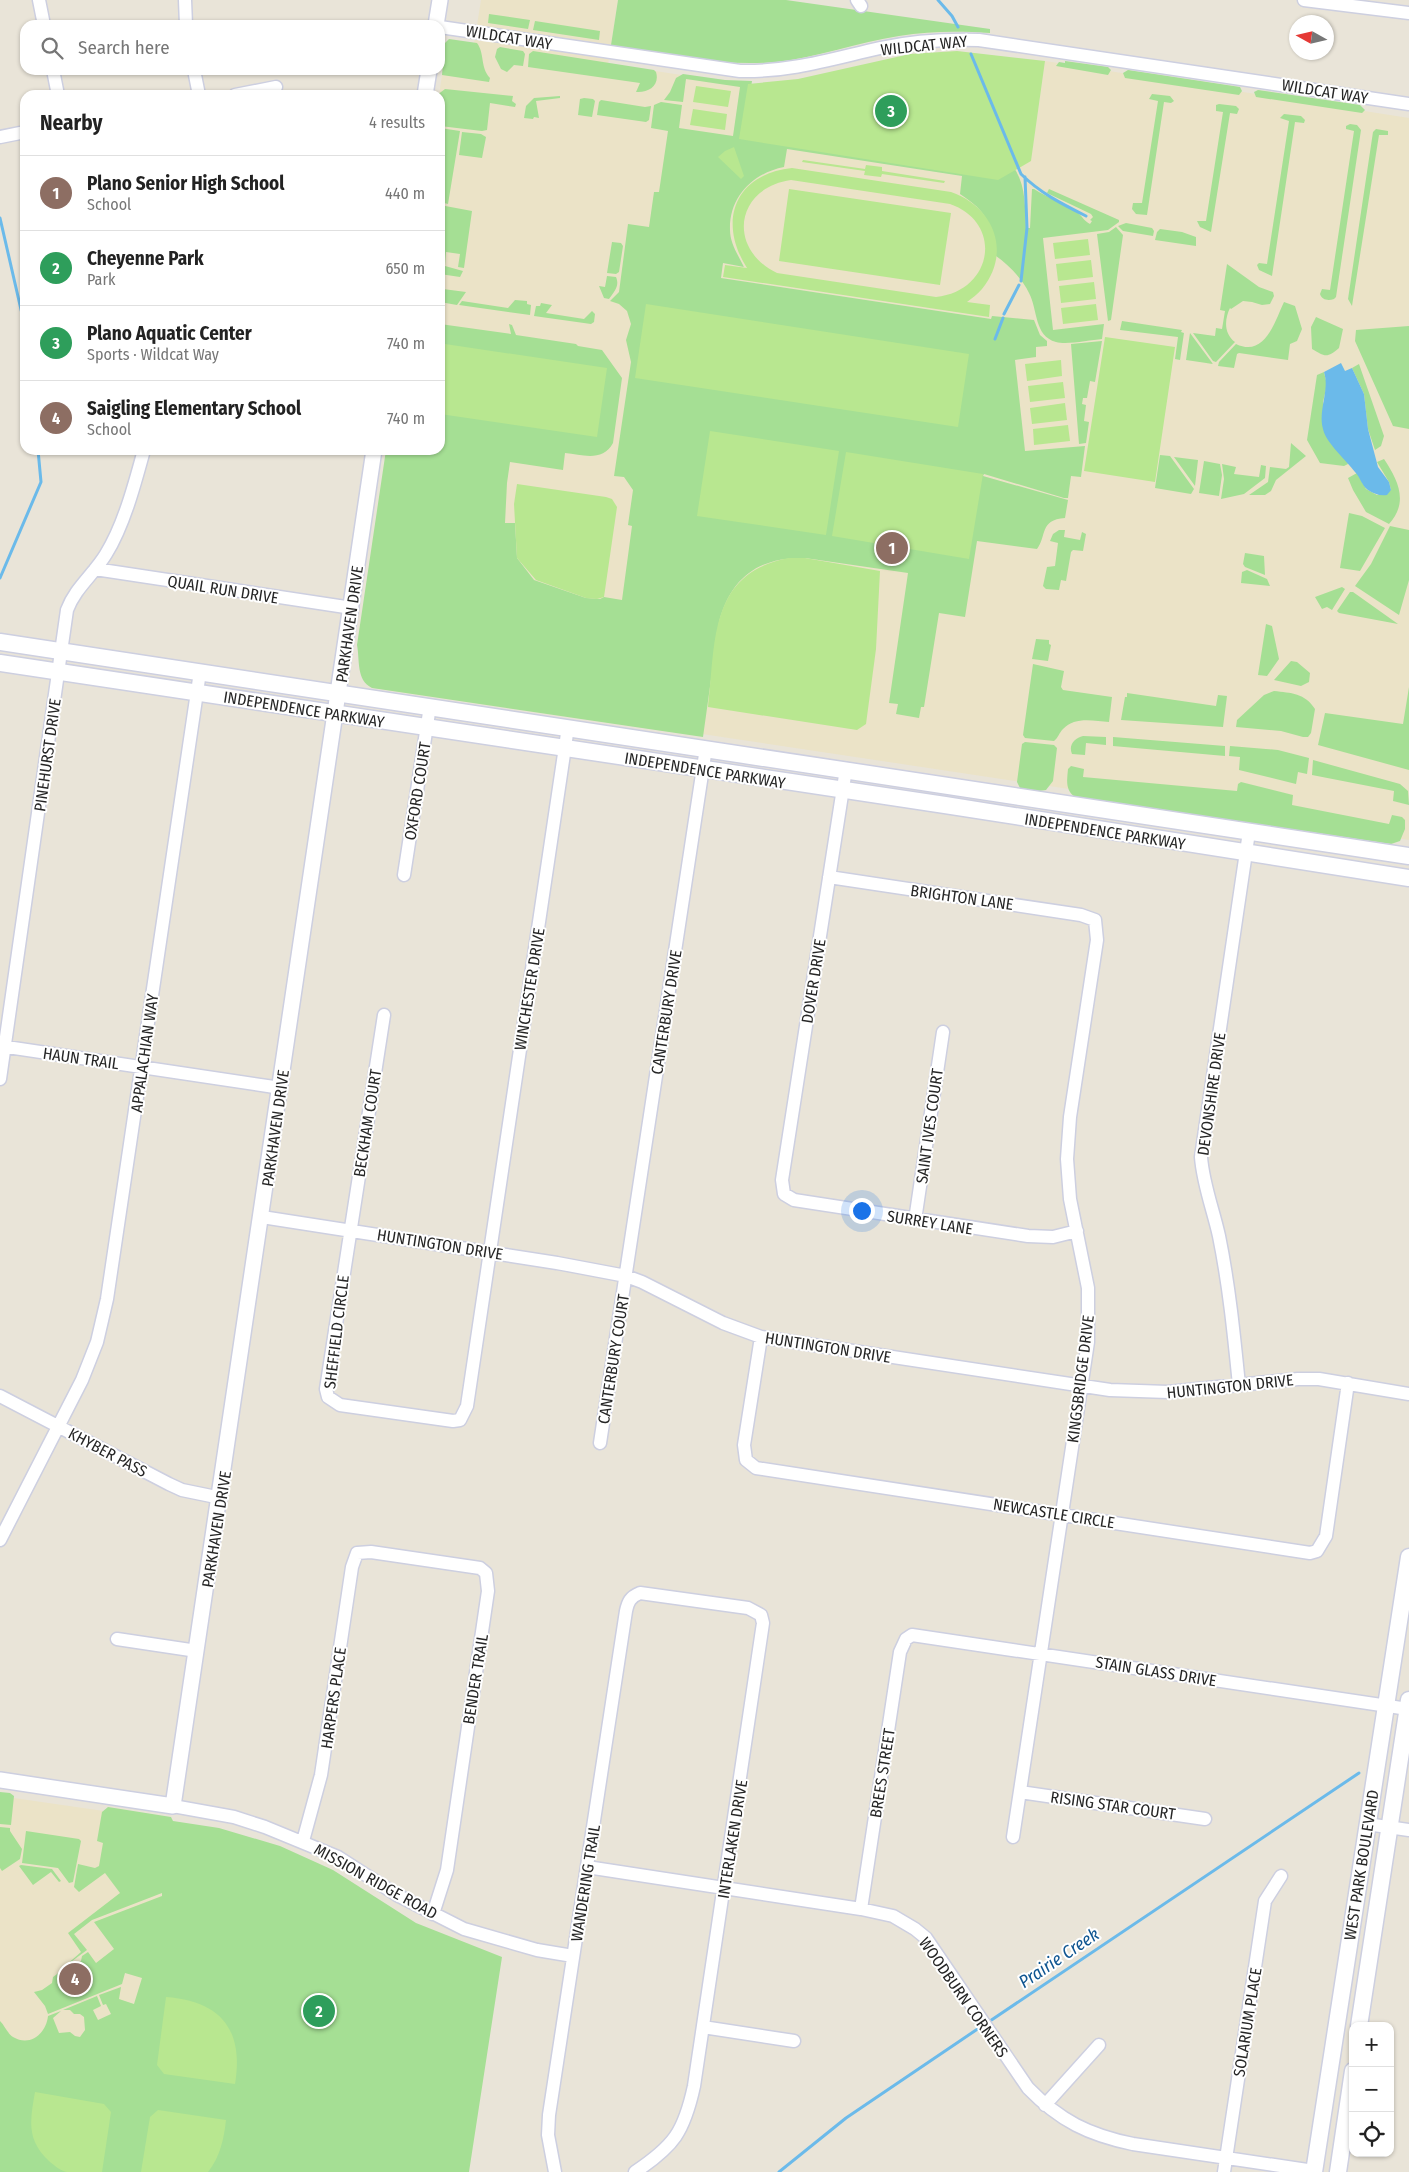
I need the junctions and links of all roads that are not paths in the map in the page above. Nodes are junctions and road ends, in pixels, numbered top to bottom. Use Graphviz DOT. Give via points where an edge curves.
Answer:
graph roads {
  1 [pos="39,0"];
  2 [pos="185,0"];
  3 [pos="440,0"];
  4 [pos="1304,0"];
  5 [pos="1409,13"];
  6 [pos="43,20"];
  7 [pos="186,20"];
  8 [pos="437,20"];
  9 [pos="445,28"];
  10 [pos="54,75"];
  11 [pos="195,75"];
  12 [pos="428,75"];
  13 [pos="276,87"];
  14 [pos="57,90"];
  15 [pos="198,90"];
  16 [pos="261,90"];
  17 [pos="426,90"];
  18 [pos="1409,104"];
  19 [pos="20,133"];
  20 [pos="0,137"];
  21 [pos="142,455"];
  22 [pos="373,455"];
  23 [pos="95,569"];
  24 [pos="352,608"];
  25 [pos="0,642"];
  26 [pos="62,651"];
  27 [pos="0,663"];
  28 [pos="59,672"];
  29 [pos="200,672"];
  30 [pos="197,693"];
  31 [pos="339,693"];
  32 [pos="430,706"];
  33 [pos="336,714"];
  34 [pos="427,727"];
  35 [pos="568,727"];
  36 [pos="565,748"];
  37 [pos="706,748"];
  38 [pos="846,769"];
  39 [pos="703,770"];
  40 [pos="842,791"];
  41 [pos="1249,832"];
  42 [pos="1246,853"];
  43 [pos="1409,856"];
  44 [pos="404,875"];
  45 [pos="829,877"];
  46 [pos="1407,878"];
  47 [pos="1095,920"];
  48 [pos="384,1015"];
  49 [pos="942,1032"];
  50 [pos="2,1046"];
  51 [pos="142,1067"];
  52 [pos="0,1079"];
  53 [pos="281,1088"];
  54 [pos="784,1194"];
  55 [pos="262,1216"];
  56 [pos="915,1220"];
  57 [pos="350,1231"];
  58 [pos="1077,1231"];
  59 [pos="489,1252"];
  60 [pos="626,1276"];
  61 [pos="761,1337"];
  62 [pos="1348,1383"];
  63 [pos="1239,1385"];
  64 [pos="1082,1386"];
  65 [pos="1409,1394"];
  66 [pos="0,1396"];
  67 [pos="59,1426"];
  68 [pos="600,1443"];
  69 [pos="220,1498"];
  70 [pos="1062,1515"];
  71 [pos="0,1540"];
  72 [pos="357,1553"];
  73 [pos="1409,1557"];
  74 [pos="634,1596"];
  75 [pos="117,1639"];
  76 [pos="906,1639"];
  77 [pos="197,1651"];
  78 [pos="1041,1653"];
  79 [pos="1408,1705"];
  80 [pos="1386,1706"];
  81 [pos="0,1780"];
  82 [pos="1020,1792"];
  83 [pos="174,1806"];
  84 [pos="1205,1818"];
  85 [pos="1367,1824"];
  86 [pos="1389,1827"];
  87 [pos="1409,1830"];
  88 [pos="1013,1837"];
  89 [pos="303,1842"];
  90 [pos="587,1867"];
  91 [pos="1281,1876"];
  92 [pos="725,1888"];
  93 [pos="861,1909"];
  94 [pos="433,1914"];
  95 [pos="574,1956"];
  96 [pos="1360,2022"];
  97 [pos="703,2027"];
  98 [pos="794,2041"];
  99 [pos="1100,2045"];
  100 [pos="1349,2098"];
  101 [pos="1045,2105"];
  102 [pos="1227,2158"];
  103 [pos="555,2172"];
  104 [pos="636,2172"];
  105 [pos="1224,2172"];
  106 [pos="1316,2172"];
  107 [pos="1338,2172"];
  1 -- 6 [label="street"];
  2 -- 7 [label="street"];
  3 -- 8 [label="street"];
  4 -- 5 [label="street"];
  9 -- 18 [label="street, WILDCAT WAY" via="740,71 790,69 912,42 980,40"];
  10 -- 14 [label="street"];
  11 -- 15 [label="street"];
  12 -- 17 [label="street"];
  13 -- 16 [label="street"];
  19 -- 20 [label="street"];
  21 -- 23 [label="street, PINEHURST DRIVE" via="114,541"];
  22 -- 24 [label="street, PARKHAVEN DRIVE"];
  23 -- 24 [label="street, QUAIL RUN DRIVE"];
  23 -- 26 [label="street, PINEHURST DRIVE" via="70,601"];
  24 -- 31 [label="street, PARKHAVEN DRIVE"];
  25 -- 26 [label="main road, INDEPENDENCE PARKWAY"];
  26 -- 28 [label="street, PINEHURST DRIVE"];
  26 -- 29 [label="main road, INDEPENDENCE PARKWAY"];
  27 -- 28 [label="main road, INDEPENDENCE PARKWAY"];
  28 -- 30 [label="main road, INDEPENDENCE PARKWAY"];
  28 -- 50 [label="street, PINEHURST DRIVE"];
  29 -- 30 [label="street, APPALACHIAN WAY"];
  29 -- 31 [label="main road, INDEPENDENCE PARKWAY"];
  30 -- 33 [label="main road, INDEPENDENCE PARKWAY"];
  30 -- 51 [label="street, APPALACHIAN WAY"];
  31 -- 32 [label="main road, INDEPENDENCE PARKWAY"];
  31 -- 33 [label="street, PARKHAVEN DRIVE"];
  32 -- 34 [label="street, OXFORD COURT"];
  32 -- 35 [label="main road, INDEPENDENCE PARKWAY"];
  33 -- 34 [label="main road, INDEPENDENCE PARKWAY"];
  33 -- 53 [label="street, PARKHAVEN DRIVE"];
  34 -- 36 [label="main road, INDEPENDENCE PARKWAY"];
  34 -- 44 [label="street, OXFORD COURT"];
  35 -- 36 [label="street, WINCHESTER DRIVE"];
  35 -- 37 [label="main road, INDEPENDENCE PARKWAY"];
  36 -- 39 [label="main road, INDEPENDENCE PARKWAY"];
  36 -- 59 [label="street, WINCHESTER DRIVE"];
  37 -- 38 [label="main road, INDEPENDENCE PARKWAY"];
  37 -- 39 [label="street, CANTERBURY DRIVE"];
  38 -- 40 [label="street, DOVER DRIVE"];
  38 -- 41 [label="main road, INDEPENDENCE PARKWAY"];
  39 -- 40 [label="main road, INDEPENDENCE PARKWAY"];
  39 -- 60 [label="street, CANTERBURY DRIVE"];
  40 -- 42 [label="main road, INDEPENDENCE PARKWAY"];
  40 -- 45 [label="street, DOVER DRIVE"];
  41 -- 42 [label="street, DEVONSHIRE DRIVE"];
  41 -- 43 [label="main road, INDEPENDENCE PARKWAY"];
  42 -- 46 [label="main road, INDEPENDENCE PARKWAY"];
  42 -- 63 [label="street, DEVONSHIRE DRIVE" via="1201,1157 1203,1179 1228,1285"];
  43 -- 46 [label="main road"];
  45 -- 47 [label="street, BRIGHTON LANE" via="1081,914"];
  45 -- 54 [label="street, DOVER DRIVE" via="782,1180"];
  47 -- 58 [label="street, KINGSBRIDGE DRIVE" via="1097,940 1068,1145 1068,1179"];
  48 -- 57 [label="street, BECKHAM COURT"];
  49 -- 56 [label="street, SAINT IVES COURT"];
  50 -- 51 [label="street, HAUN TRAIL"];
  50 -- 52 [label="street, PINEHURST DRIVE"];
  51 -- 53 [label="street, HAUN TRAIL"];
  51 -- 67 [label="street, APPALACHIAN WAY" via="107,1299 97,1342"];
  53 -- 55 [label="street, PARKHAVEN DRIVE"];
  54 -- 56 [label="street, SURREY LANE" via="794,1200"];
  55 -- 57 [label="street, HUNTINGTON DRIVE"];
  55 -- 69 [label="street, PARKHAVEN DRIVE"];
  56 -- 58 [label="street, SURREY LANE" via="1028,1236 1053,1237"];
  57 -- 59 [label="street, HUNTINGTON DRIVE"];
  57 -- 59 [label="street, SHEFFIELD CIRCLE" via="327,1382 328,1397 340,1405 443,1421 460,1420 465,1414"];
  58 -- 64 [label="street, KINGSBRIDGE DRIVE" via="1088,1288 1089,1316"];
  59 -- 60 [label="street, HUNTINGTON DRIVE"];
  60 -- 61 [label="street, HUNTINGTON DRIVE" via="723,1323"];
  60 -- 68 [label="street, CANTERBURY COURT"];
  61 -- 64 [label="street, HUNTINGTON DRIVE"];
  61 -- 70 [label="street, NEWCASTLE CIRCLE" via="744,1445 750,1465"];
  62 -- 63 [label="street, HUNTINGTON DRIVE" via="1298,1379"];
  62 -- 65 [label="street, HUNTINGTON DRIVE"];
  62 -- 70 [label="street, NEWCASTLE CIRCLE" via="1326,1536 1317,1551 1310,1553"];
  63 -- 64 [label="street, HUNTINGTON DRIVE" via="1153,1393"];
  64 -- 70 [label="street, KINGSBRIDGE DRIVE"];
  66 -- 67 [label="street, KHYBER PASS"];
  67 -- 69 [label="street, KHYBER PASS" via="182,1490"];
  67 -- 71 [label="street, APPALACHIAN WAY"];
  69 -- 77 [label="street, PARKHAVEN DRIVE"];
  70 -- 78 [label="street, KINGSBRIDGE DRIVE"];
  72 -- 89 [label="street, HARPERS PLACE" via="352,1567 321,1775"];
  72 -- 94 [label="street, BENDER TRAIL" via="371,1552 471,1566 486,1573 488,1581 447,1870"];
  73 -- 80 [label="main road, WEST PARK BOULEVARD"];
  74 -- 90 [label="street, WANDERING TRAIL" via="626,1611"];
  74 -- 92 [label="street, INTERLAKEN DRIVE" via="647,1594 748,1608 761,1615 763,1631"];
  75 -- 77 [label="street"];
  76 -- 78 [label="street, STAIN GLASS DRIVE" via="918,1635"];
  76 -- 93 [label="street, BREES STREET" via="900,1652"];
  77 -- 83 [label="street, PARKHAVEN DRIVE"];
  78 -- 80 [label="street, STAIN GLASS DRIVE"];
  78 -- 82 [label="street, KINGSBRIDGE DRIVE"];
  79 -- 80 [label="street, STAIN GLASS DRIVE"];
  79 -- 86 [label="main road, WEST PARK BOULEVARD"];
  80 -- 85 [label="main road, WEST PARK BOULEVARD"];
  81 -- 83 [label="street, MISSION RIDGE ROAD"];
  82 -- 84 [label="street, RISING STAR COURT"];
  82 -- 88 [label="street, KINGSBRIDGE DRIVE"];
  83 -- 89 [label="street, MISSION RIDGE ROAD" via="234,1817"];
  85 -- 86 [label="street"];
  85 -- 106 [label="main road, WEST PARK BOULEVARD"];
  86 -- 87 [label="street"];
  86 -- 96 [label="main road, WEST PARK BOULEVARD"];
  89 -- 94 [label="street, MISSION RIDGE ROAD" via="338,1857"];
  90 -- 92 [label="street, WOODBURN CORNERS"];
  90 -- 95 [label="street, WANDERING TRAIL"];
  91 -- 102 [label="street, SOLARIUM PLACE" via="1265,1901"];
  92 -- 93 [label="street, WOODBURN CORNERS"];
  92 -- 97 [label="street, INTERLAKEN DRIVE"];
  93 -- 101 [label="street, WOODBURN CORNERS" via="893,1916 915,1928 936,1950 1018,2074"];
  94 -- 95 [label="street, MISSION RIDGE ROAD" via="464,1929 499,1940"];
  95 -- 103 [label="street, WANDERING TRAIL" via="549,2115 550,2153"];
  97 -- 98 [label="street"];
  97 -- 104 [label="street, INTERLAKEN DRIVE" via="689,2111 680,2131 669,2147"];
  99 -- 101 [label="street"];
  100 -- 107 [label="main road"];
  101 -- 102 [label="street, WOODBURN CORNERS" via="1074,2125 1112,2140"];
  102 -- 105 [label="street, SOLARIUM PLACE"];
  102 -- 106 [label="street, WOODBURN CORNERS"];
}
